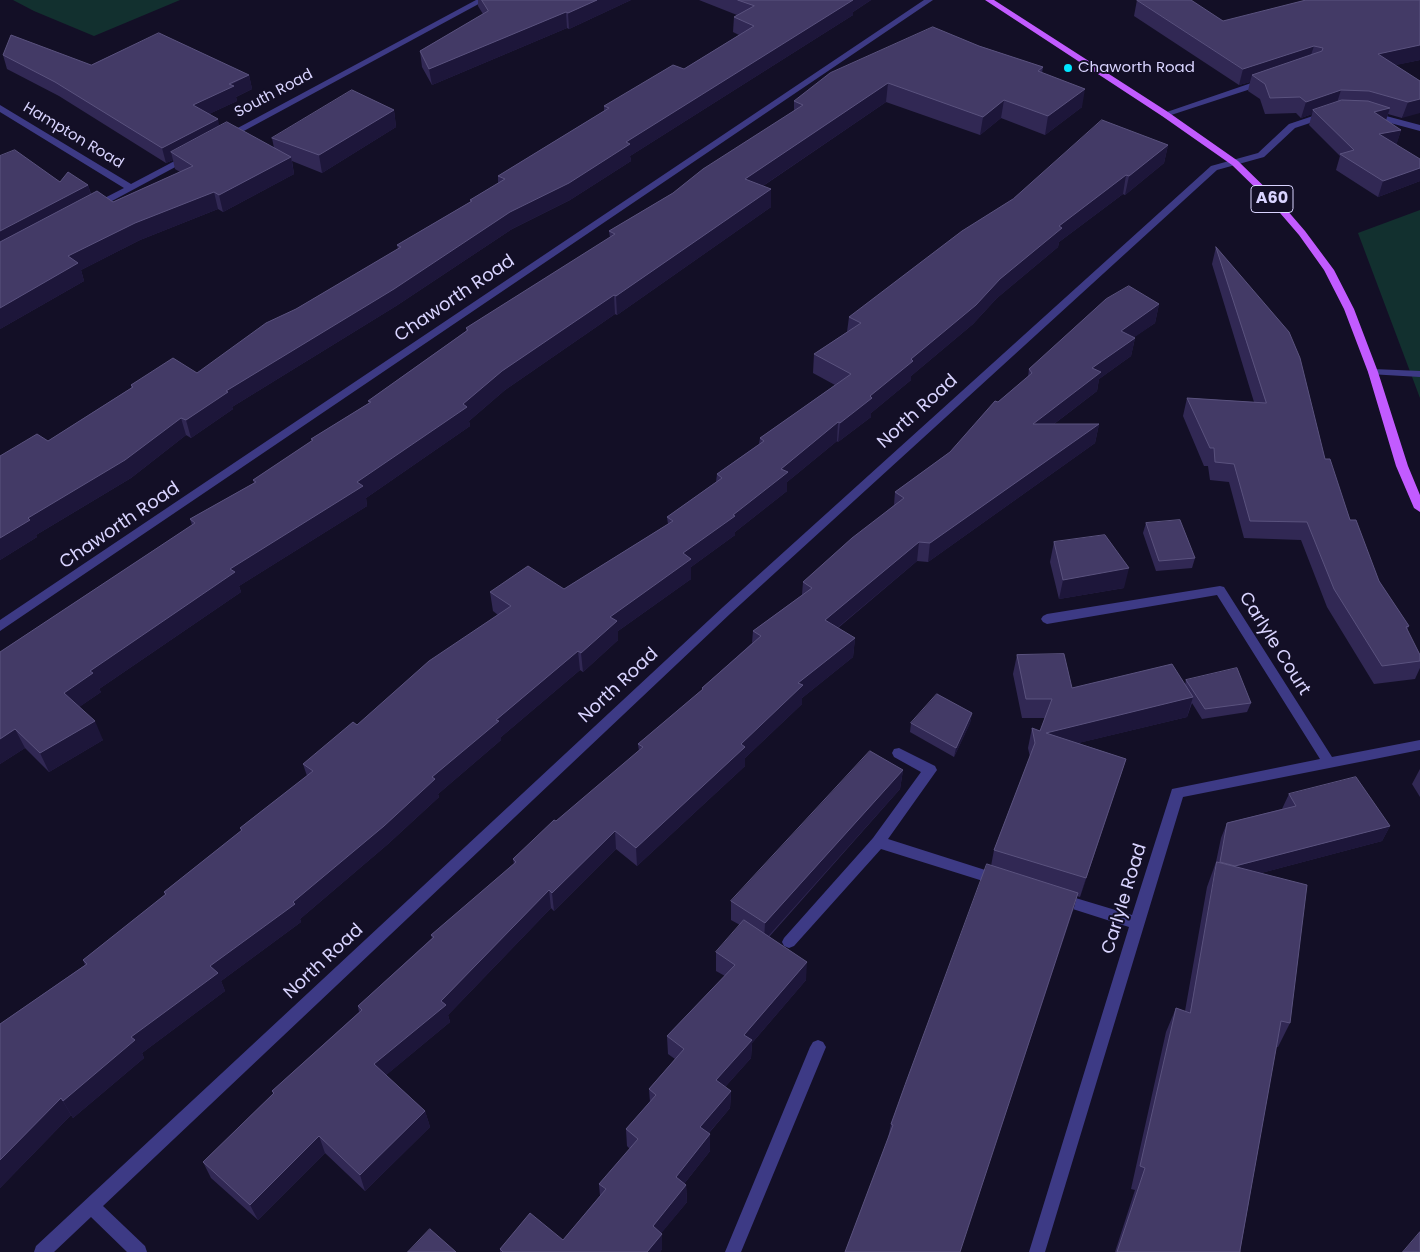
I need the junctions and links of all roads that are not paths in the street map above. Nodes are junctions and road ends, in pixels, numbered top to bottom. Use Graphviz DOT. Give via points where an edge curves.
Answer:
graph roads {
  1 [pos="482,0"];
  2 [pos="929,0"];
  3 [pos="989,0"];
  4 [pos="1276,77"];
  5 [pos="0,108"];
  6 [pos="1336,111"];
  7 [pos="1362,112"];
  8 [pos="1165,114"];
  9 [pos="1420,128"];
  10 [pos="213,144"];
  11 [pos="196,153"];
  12 [pos="1235,163"];
  13 [pos="131,188"];
  14 [pos="87,211"];
  15 [pos="1373,372"];
  16 [pos="1420,374"];
  17 [pos="1420,508"];
  18 [pos="1047,619"];
  19 [pos="0,626"];
  20 [pos="1420,745"];
  21 [pos="899,753"];
  22 [pos="1329,763"];
  23 [pos="878,842"];
  24 [pos="1017,886"];
  25 [pos="1045,894"];
  26 [pos="1137,924"];
  27 [pos="789,942"];
  28 [pos="818,1047"];
  29 [pos="91,1206"];
  30 [pos="42,1252"];
  31 [pos="139,1252"];
  32 [pos="733,1252"];
  33 [pos="1037,1252"];
  1 -- 10 [label="street, South Road"];
  2 -- 19 [label="street, Chaworth Road"];
  3 -- 8 [label="main road, A60"];
  4 -- 8 [label="street"];
  5 -- 13 [label="street, Hampton Road"];
  6 -- 12 [label="street, North Road" via="1292,126 1261,155"];
  7 -- 9 [label="street"];
  8 -- 12 [label="main road, A60"];
  11 -- 13 [label="street"];
  12 -- 15 [label="main road, A60" via="1277,204 1329,270 1349,309"];
  12 -- 29 [label="street, North Road" via="1214,168 748,591"];
  13 -- 14 [label="street"];
  15 -- 16 [label="street"];
  15 -- 17 [label="main road, A60" via="1402,466"];
  18 -- 22 [label="street, Carlyle Court" via="1220,590"];
  20 -- 22 [label="street, Carlyle Road"];
  21 -- 23 [label="street" via="930,770"];
  22 -- 26 [label="street, Carlyle Road" via="1177,793"];
  23 -- 24 [label="street"];
  23 -- 27 [label="street"];
  25 -- 26 [label="street"];
  26 -- 33 [label="street, Carlyle Road"];
  28 -- 32 [label="street"];
  29 -- 30 [label="street, North Road"];
  29 -- 31 [label="street"];
}
